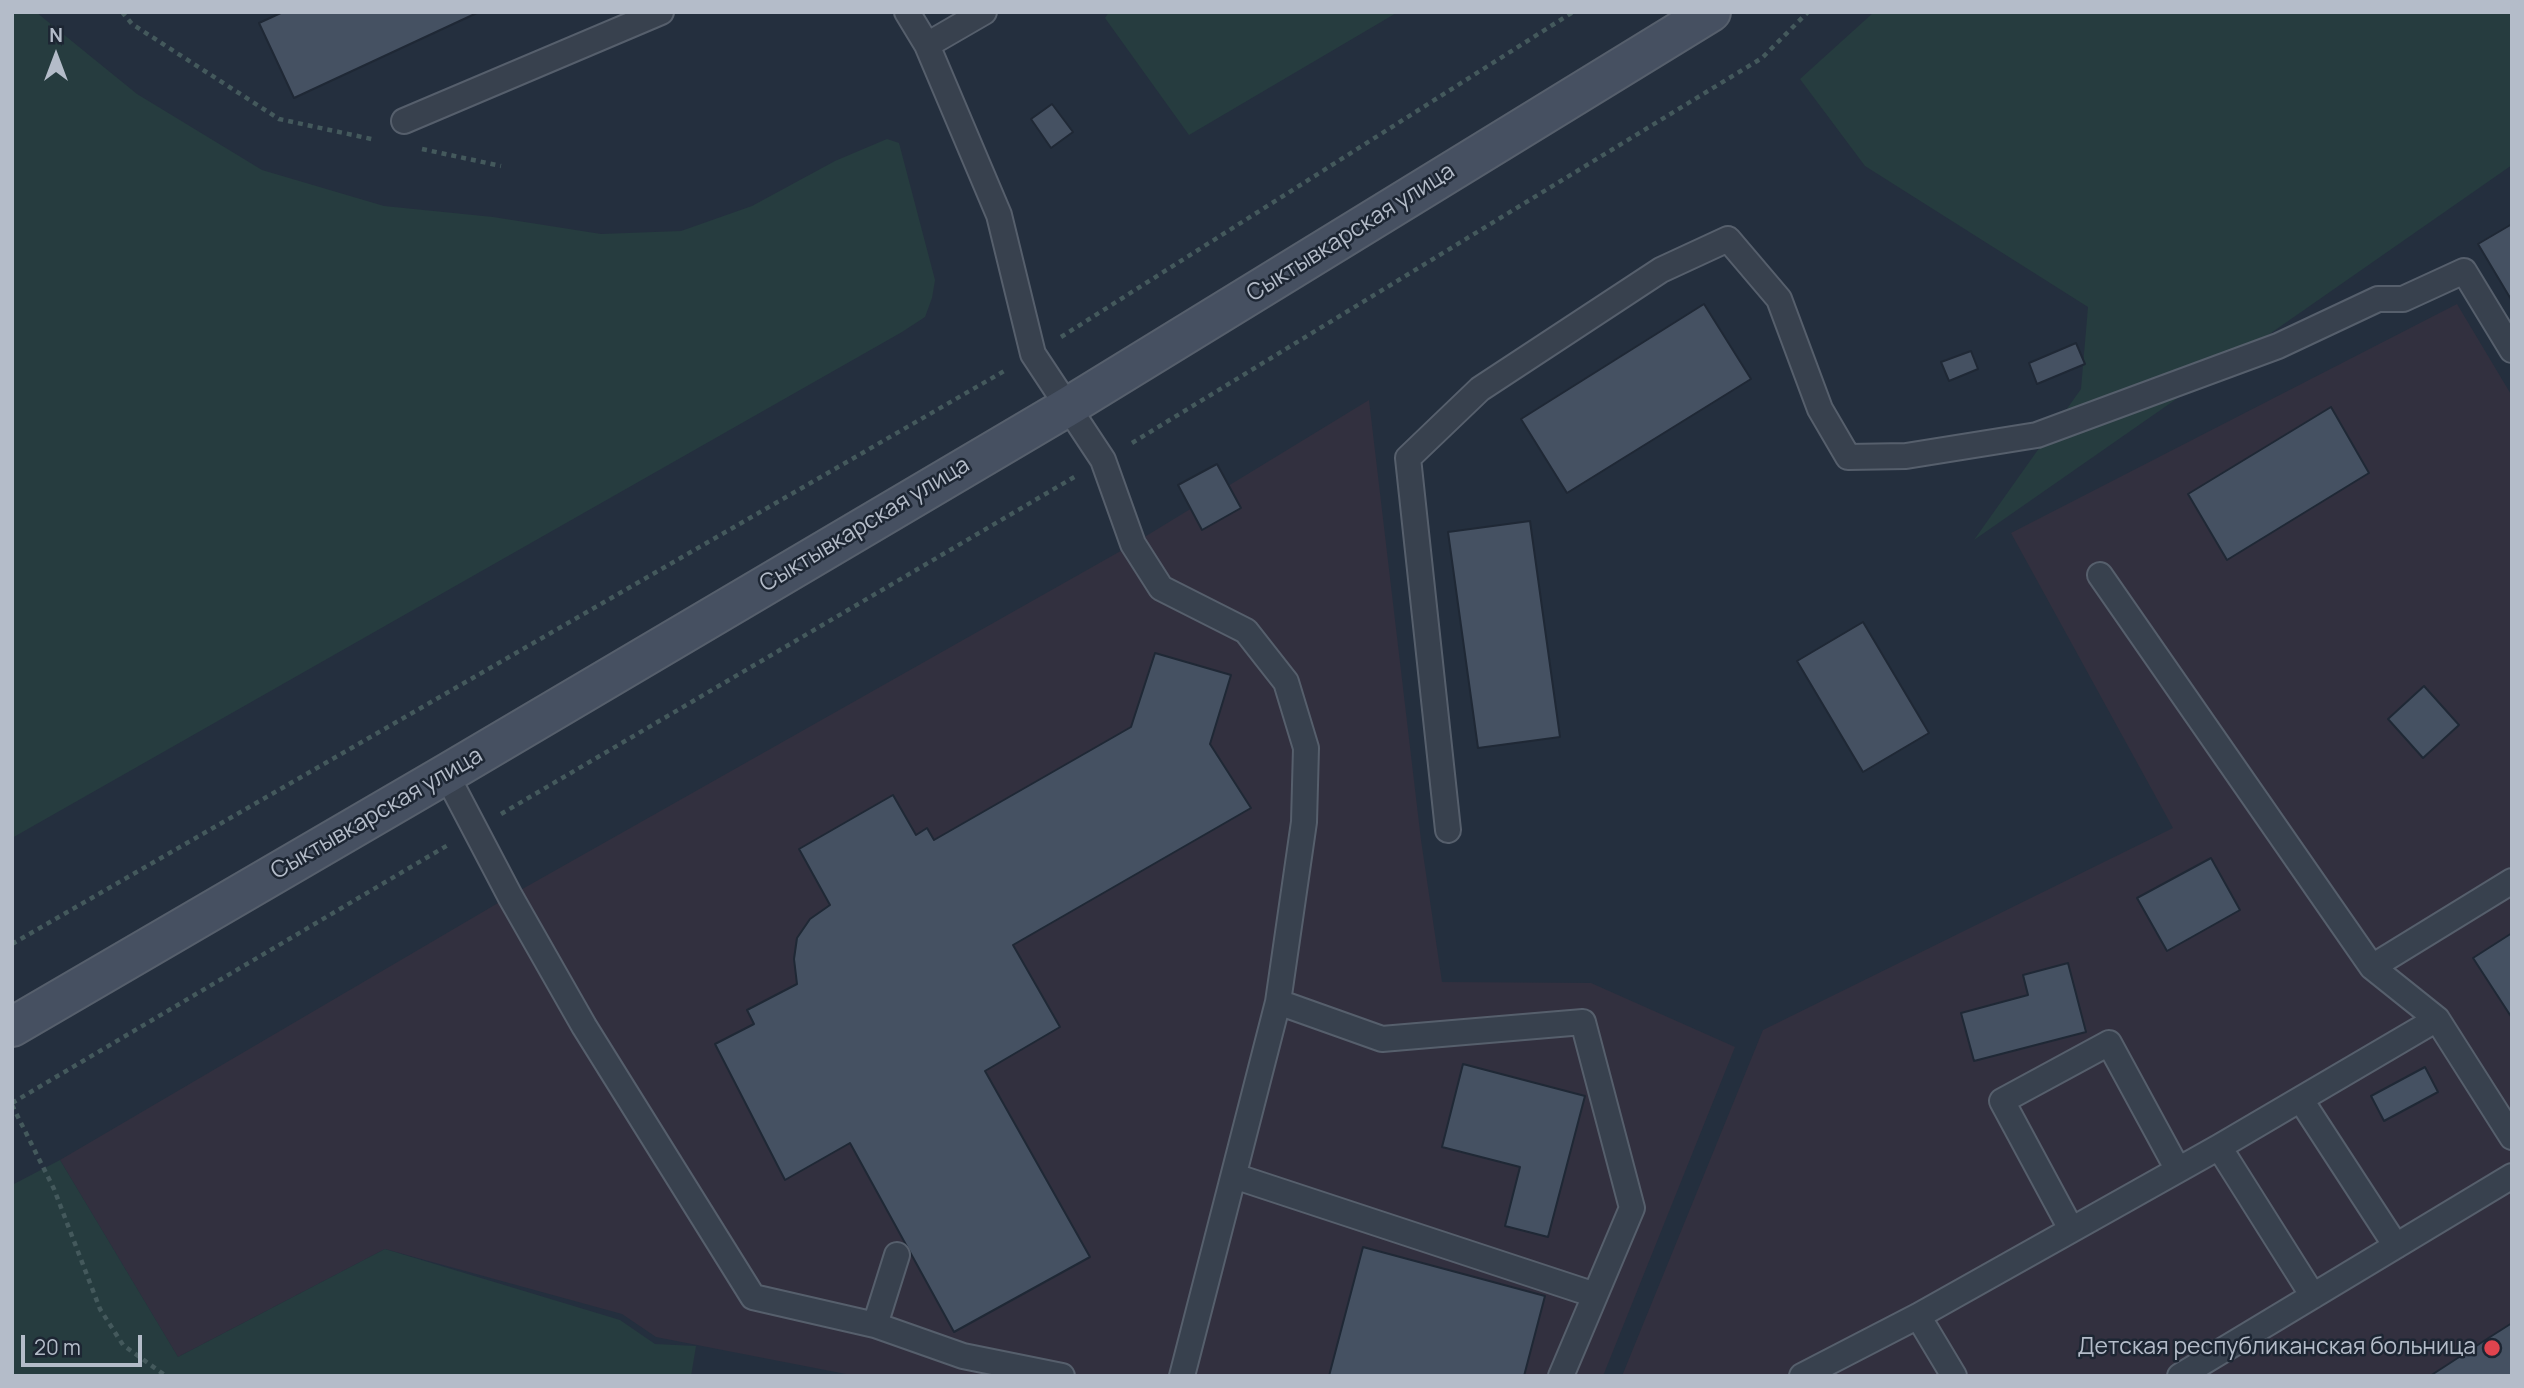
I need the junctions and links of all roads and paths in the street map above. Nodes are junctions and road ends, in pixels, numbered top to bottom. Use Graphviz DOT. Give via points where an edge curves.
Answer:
graph roads {
  1 [pos="122,12"];
  2 [pos="662,12"];
  3 [pos="907,12"];
  4 [pos="984,12"];
  5 [pos="1573,12"];
  6 [pos="1711,12"];
  7 [pos="1808,12"];
  8 [pos="927,45"];
  9 [pos="404,121"];
  10 [pos="383,141"];
  11 [pos="410,147"];
  12 [pos="501,166"];
  13 [pos="2512,350"];
  14 [pos="1033,354"];
  15 [pos="1069,406"];
  16 [pos="1103,460"];
  17 [pos="2100,575"];
  18 [pos="446,774"];
  19 [pos="475,829"];
  20 [pos="1448,830"];
  21 [pos="2512,881"];
  22 [pos="12,944"];
  23 [pos="2372,967"];
  24 [pos="1278,1002"];
  25 [pos="2437,1019"];
  26 [pos="12,1027"];
  27 [pos="2301,1100"];
  28 [pos="12,1104"];
  29 [pos="2512,1138"];
  30 [pos="2219,1147"];
  31 [pos="2178,1170"];
  32 [pos="1234,1175"];
  33 [pos="2512,1176"];
  34 [pos="2071,1229"];
  35 [pos="2396,1246"];
  36 [pos="897,1255"];
  37 [pos="1595,1295"];
  38 [pos="2313,1296"];
  39 [pos="1918,1316"];
  40 [pos="875,1325"];
  41 [pos="166,1376"];
  42 [pos="1062,1376"];
  43 [pos="1182,1376"];
  44 [pos="1561,1376"];
  45 [pos="1802,1376"];
  46 [pos="1954,1376"];
  47 [pos="2180,1376"];
  1 -- 10 [label="path" via="132,24 279,119"];
  2 -- 9 [label="lane"];
  3 -- 8 [label="lane"];
  4 -- 8 [label="lane"];
  5 -- 14 [label="path"];
  6 -- 15 [label="main road, Сыктывкарская улица"];
  7 -- 16 [label="path" via="1762,58"];
  8 -- 14 [label="lane" via="999,215"];
  11 -- 12 [label="path"];
  13 -- 20 [label="lane" via="2464,271 2403,299 2378,299 2278,346 2037,435 1906,456 1849,457 1819,409 1779,299 1728,239 1661,270 1480,388 1408,458"];
  14 -- 15 [label="lane"];
  14 -- 22 [label="path"];
  15 -- 16 [label="lane"];
  15 -- 18 [label="main road, Сыктывкарская улица"];
  16 -- 19 [label="path"];
  16 -- 24 [label="lane" via="1133,544 1161,588 1246,631 1286,682 1306,748 1304,822"];
  17 -- 23 [label="lane"];
  18 -- 19 [label="lane"];
  18 -- 26 [label="main road, Сыктывкарская улица"];
  19 -- 28 [label="path"];
  19 -- 40 [label="lane" via="584,1027 753,1297"];
  21 -- 23 [label="lane"];
  23 -- 25 [label="lane"];
  24 -- 32 [label="lane"];
  24 -- 37 [label="lane" via="1382,1039 1583,1022 1632,1208"];
  25 -- 27 [label="lane"];
  25 -- 29 [label="lane"];
  27 -- 30 [label="lane"];
  27 -- 35 [label="lane"];
  28 -- 41 [label="path" via="54,1189 100,1309 123,1345"];
  30 -- 31 [label="lane"];
  30 -- 38 [label="lane"];
  31 -- 34 [label="lane"];
  31 -- 34 [label="lane" via="2109,1043 2002,1101"];
  32 -- 37 [label="lane"];
  32 -- 43 [label="lane"];
  33 -- 35 [label="lane"];
  34 -- 39 [label="lane"];
  35 -- 38 [label="lane"];
  36 -- 40 [label="lane"];
  37 -- 44 [label="lane"];
  38 -- 47 [label="lane"];
  39 -- 45 [label="lane"];
  39 -- 46 [label="lane"];
  40 -- 42 [label="lane" via="963,1356"];
}
